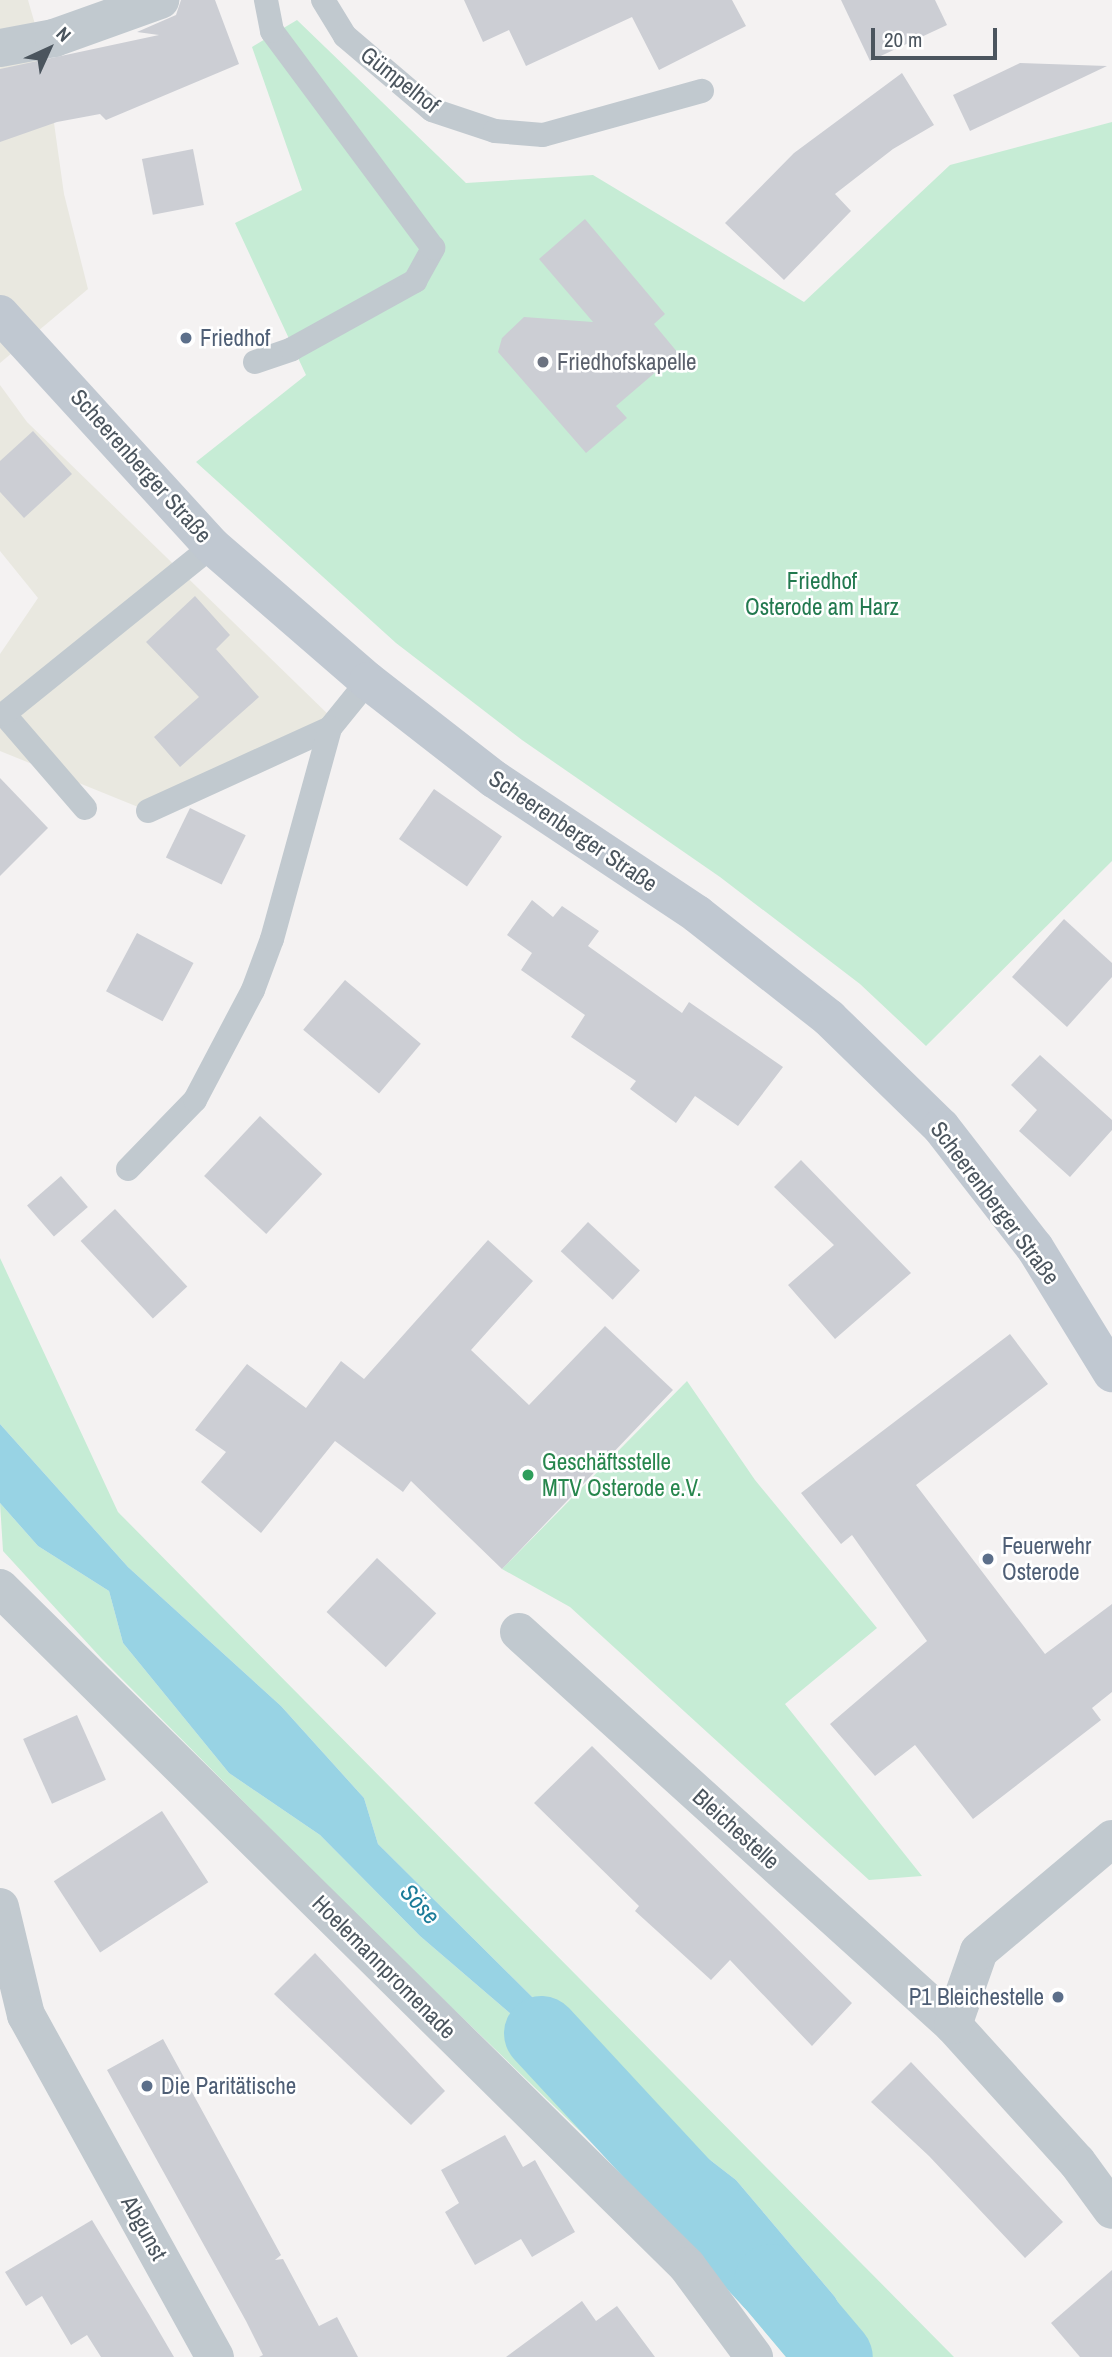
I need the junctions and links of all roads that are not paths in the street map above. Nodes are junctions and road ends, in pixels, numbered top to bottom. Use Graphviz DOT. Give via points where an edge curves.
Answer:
graph roads {
  1 [pos="160,0"];
  2 [pos="266,0"];
  3 [pos="323,0"];
  4 [pos="0,48"];
  5 [pos="702,91"];
  6 [pos="0,314"];
  7 [pos="255,362"];
  8 [pos="212,546"];
  9 [pos="368,681"];
  10 [pos="330,728"];
  11 [pos="85,808"];
  12 [pos="148,811"];
  13 [pos="128,1169"];
  14 [pos="1112,1373"];
  15 [pos="0,1588"];
  16 [pos="519,1632"];
  17 [pos="1112,1839"];
  18 [pos="0,1907"];
  19 [pos="953,2025"];
  20 [pos="1112,2210"];
  21 [pos="215,2357"];
  22 [pos="754,2357"];
  1 -- 4 [label="street" via="54,38"];
  2 -- 7 [label="lane" via="272,31 433,248 415,281 292,349"];
  3 -- 5 [label="lane, Gümpelhof" via="345,37 432,110 495,131 543,135"];
  6 -- 8 [label="main road, Scheerenberger Straße"];
  8 -- 9 [label="main road, Scheerenberger Straße"];
  8 -- 11 [label="lane" via="4,714"];
  9 -- 10 [label="lane"];
  9 -- 14 [label="main road, Scheerenberger Straße" via="494,779 697,914 829,1018 941,1127 1035,1248"];
  10 -- 12 [label="lane"];
  10 -- 13 [label="lane" via="272,939 253,990 195,1100"];
  15 -- 22 [label="street, Hoelemannpromenade" via="687,2266"];
  16 -- 19 [label="street, Bleichestelle"];
  17 -- 19 [label="street" via="979,1951"];
  18 -- 21 [label="street, Abgunst" via="18,1995"];
  19 -- 20 [label="street, Bleichestelle" via="1077,2162"];
}
